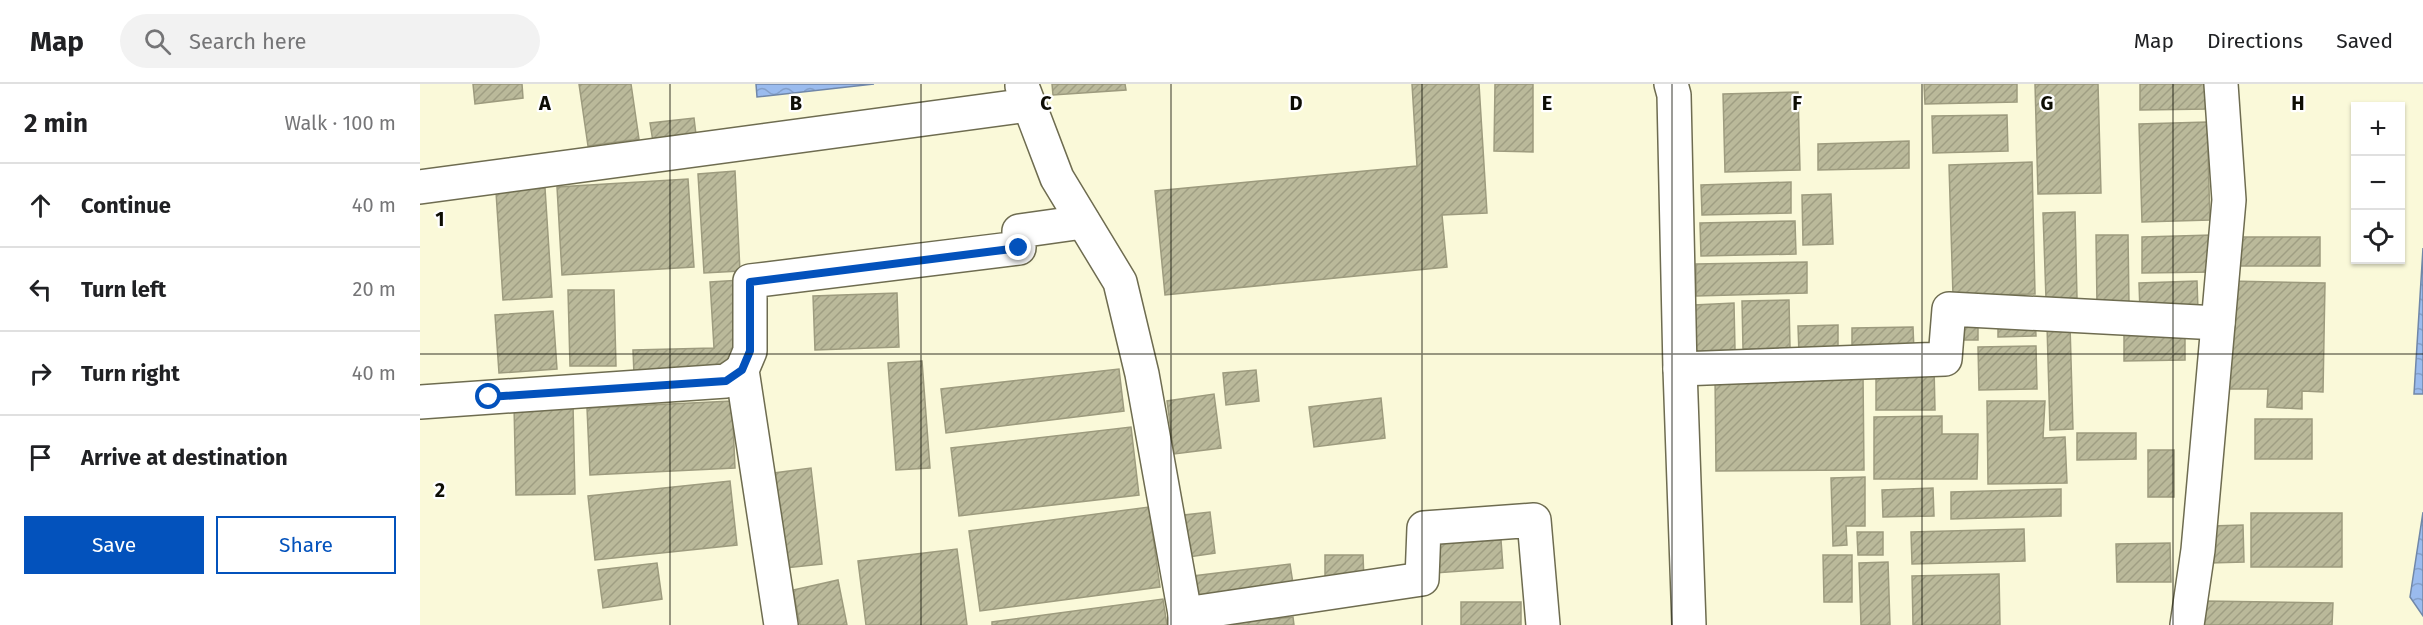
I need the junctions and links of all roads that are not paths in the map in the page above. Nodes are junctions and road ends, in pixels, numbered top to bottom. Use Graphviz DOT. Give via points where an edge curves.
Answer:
graph roads {
  1 [pos="1671,84"];
  2 [pos="2222,84"];
  3 [pos="1025,94"];
  4 [pos="420,187"];
  5 [pos="1083,222"];
  6 [pos="2218,323"];
  7 [pos="1680,369"];
  8 [pos="742,370"];
  9 [pos="420,402"];
  10 [pos="1185,620"];
  11 [pos="776,625"];
  12 [pos="1543,625"];
  13 [pos="1689,625"];
  14 [pos="2187,625"];
  1 -- 7 [label="street"];
  2 -- 6 [label="street" via="2229,200"];
  3 -- 4 [label="street"];
  3 -- 5 [label="street" via="1057,178"];
  5 -- 8 [label="street" via="1019,231 1019,248 750,282 750,351"];
  5 -- 10 [label="street" via="1120,282 1142,374"];
  6 -- 7 [label="street" via="1949,309 1945,359"];
  6 -- 14 [label="street" via="2198,550"];
  7 -- 13 [label="street"];
  8 -- 9 [label="street" via="726,381"];
  8 -- 11 [label="street"];
  10 -- 12 [label="street" via="1422,579 1424,528 1534,520"];
}
